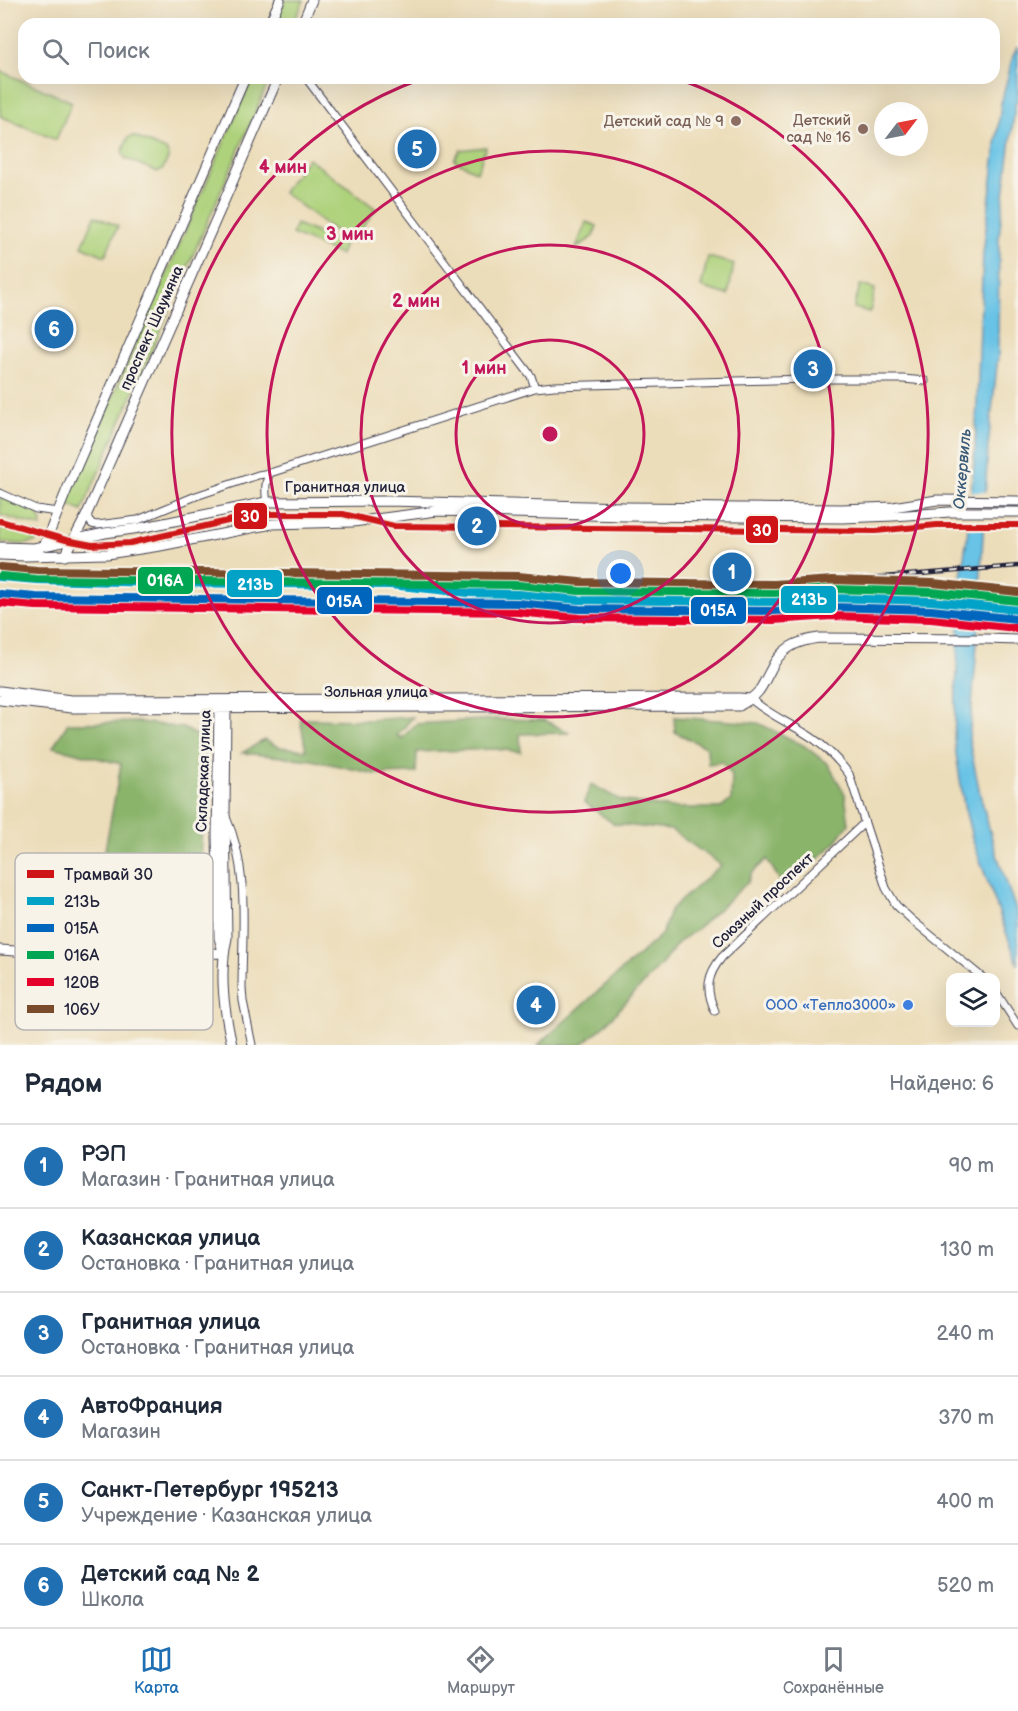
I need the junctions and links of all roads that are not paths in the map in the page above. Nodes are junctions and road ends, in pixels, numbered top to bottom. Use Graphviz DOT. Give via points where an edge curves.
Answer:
graph roads {
  1 [pos="279,0"];
  2 [pos="312,0"];
  3 [pos="272,18"];
  4 [pos="304,18"];
  5 [pos="243,84"];
  6 [pos="275,84"];
  7 [pos="311,84"];
  8 [pos="925,381"];
  9 [pos="535,388"];
  10 [pos="270,473"];
  11 [pos="0,493"];
  12 [pos="1013,501"];
  13 [pos="266,502"];
  14 [pos="58,512"];
  15 [pos="1013,512"];
  16 [pos="86,516"];
  17 [pos="53,522"];
  18 [pos="139,524"];
  19 [pos="239,530"];
  20 [pos="72,540"];
  21 [pos="58,543"];
  22 [pos="44,546"];
  23 [pos="0,547"];
  24 [pos="0,555"];
  25 [pos="65,556"];
  26 [pos="1018,640"];
  27 [pos="0,691"];
  28 [pos="751,699"];
  29 [pos="0,700"];
  30 [pos="223,705"];
  31 [pos="225,814"];
  32 [pos="864,822"];
  33 [pos="0,950"];
  34 [pos="15,951"];
  35 [pos="213,953"];
  36 [pos="223,953"];
  37 [pos="977,973"];
  38 [pos="1000,998"];
  39 [pos="715,1011"];
  40 [pos="1018,1026"];
  41 [pos="232,1045"];
  42 [pos="252,1045"];
  1 -- 3 [label="street"];
  2 -- 4 [label="street"];
  5 -- 14 [label="street, проспект Шаумяна"];
  6 -- 16 [label="street, проспект Шаумяна"];
  7 -- 9 [label="street" via="531,376"];
  8 -- 9 [label="street, Гранитная улица" via="807,379"];
  9 -- 10 [label="street, Гранитная улица"];
  10 -- 13 [label="street" via="265,484"];
  10 -- 18 [label="street, Гранитная улица" via="196,496"];
  11 -- 14 [label="street" via="36,509"];
  12 -- 13 [label="street, Гранитная улица" via="937,500 842,509"];
  13 -- 18 [label="street, Гранитная улица"];
  13 -- 19 [label="street" via="267,510 261,519"];
  14 -- 17 [label="street, проспект Шаумяна"];
  15 -- 19 [label="street, Гранитная улица" via="833,518 437,511"];
  16 -- 18 [label="street, Гранитная улица" via="97,525"];
  16 -- 20 [label="street, проспект Шаумяна"];
  17 -- 21 [label="street"];
  17 -- 22 [label="street, проспект Шаумяна"];
  18 -- 20 [label="street, Гранитная улица"];
  19 -- 25 [label="street, Гранитная улица" via="150,548"];
  20 -- 21 [label="street, Гранитная улица"];
  20 -- 25 [label="street, проспект Шаумяна"];
  21 -- 22 [label="street, Гранитная улица"];
  21 -- 25 [label="street"];
  22 -- 23 [label="street, Гранитная улица"];
  24 -- 25 [label="street, Гранитная улица"];
  26 -- 28 [label="street" via="805,640 780,655"];
  27 -- 30 [label="street, Зольная улица" via="72,700"];
  28 -- 30 [label="street, Зольная улица" via="739,706"];
  28 -- 32 [label="street" via="836,757 849,774"];
  29 -- 30 [label="street, Зольная улица" via="72,708"];
  30 -- 31 [label="street, Складская улица"];
  30 -- 36 [label="street, Складская улица" via="217,835 219,938"];
  31 -- 36 [label="street, Складская улица"];
  31 -- 42 [label="street" via="242,873 242,988"];
  32 -- 37 [label="street" via="886,888 896,905"];
  32 -- 39 [label="street, Союзный проспект" via="714,967 708,993"];
  33 -- 34 [label="street"];
  35 -- 36 [label="street"];
  36 -- 41 [label="street, Складская улица" via="223,999"];
  38 -- 40 [label="street"];
}
